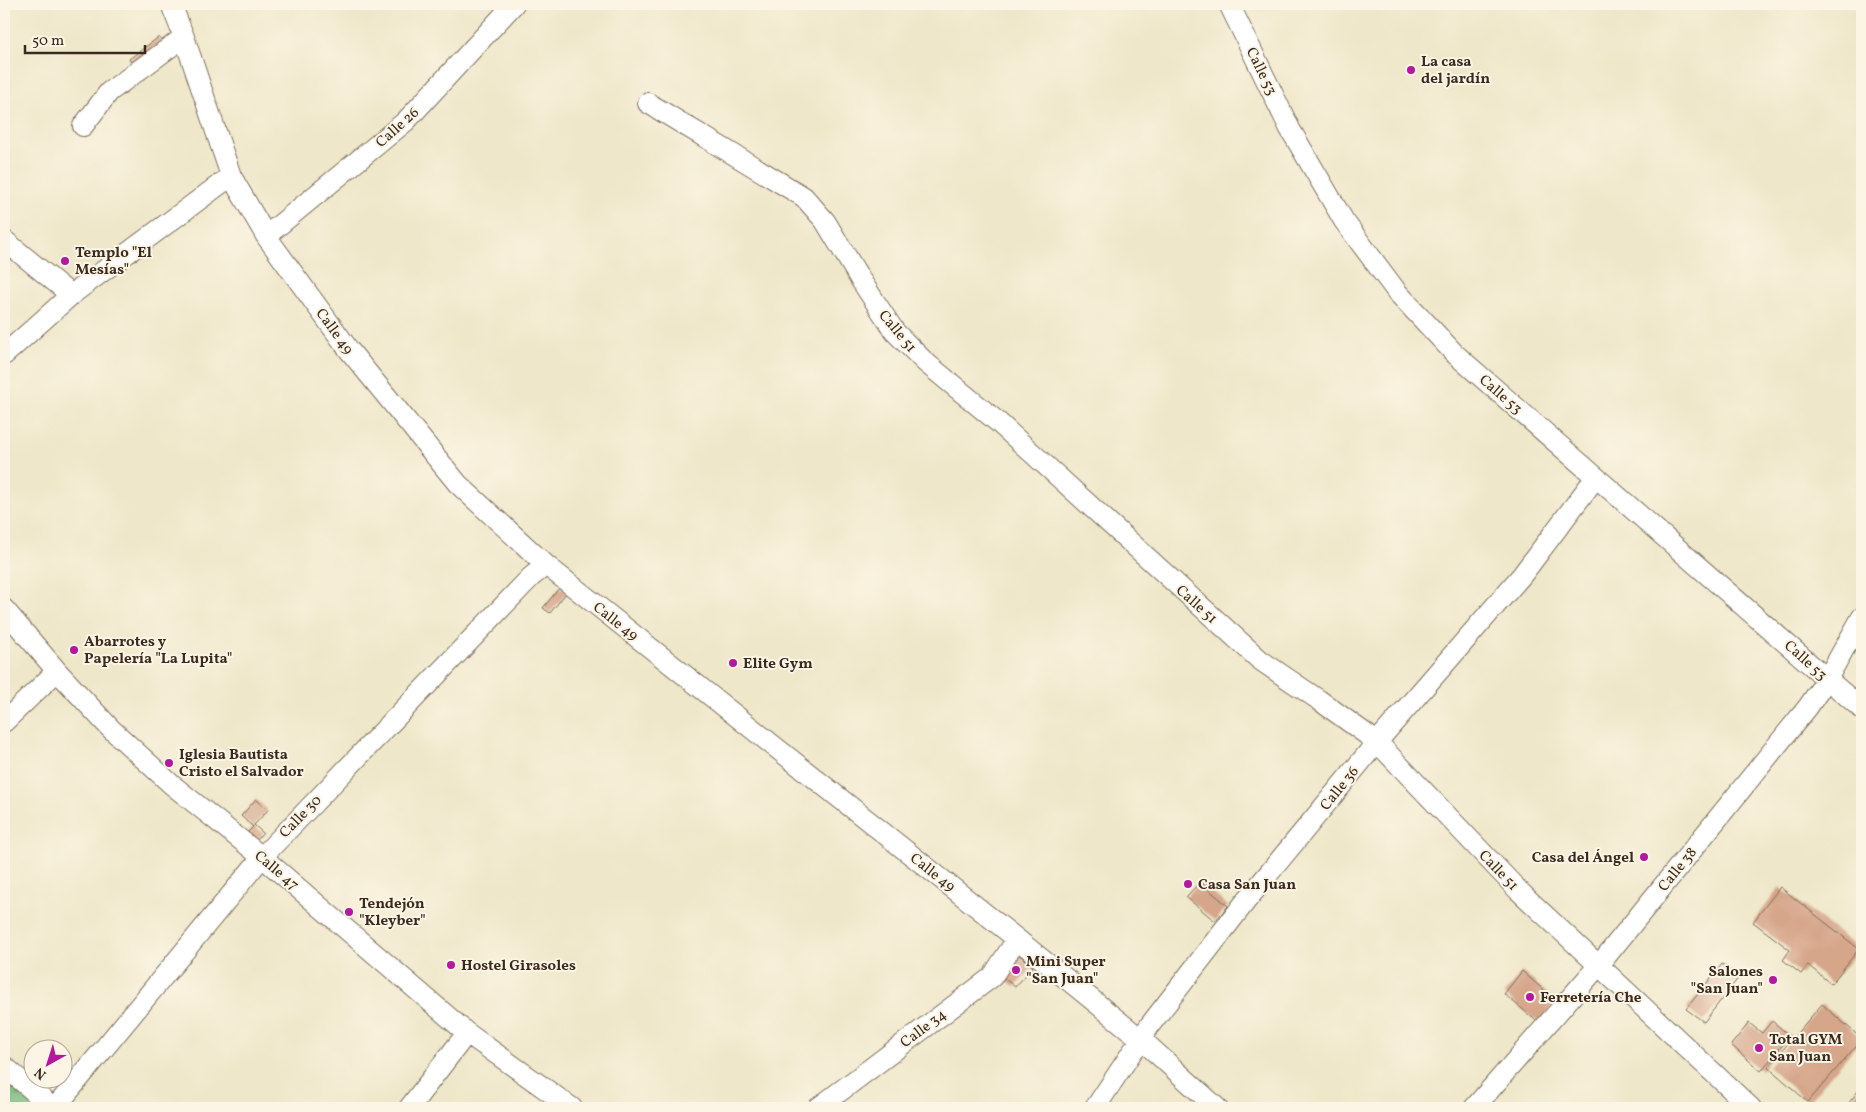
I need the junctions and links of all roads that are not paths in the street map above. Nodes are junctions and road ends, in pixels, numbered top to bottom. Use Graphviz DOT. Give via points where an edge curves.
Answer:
graph roads {
  1 [pos="171,4"];
  2 [pos="514,4"];
  3 [pos="1229,4"];
  4 [pos="184,37"];
  5 [pos="648,103"];
  6 [pos="83,126"];
  7 [pos="231,176"];
  8 [pos="266,236"];
  9 [pos="4,240"];
  10 [pos="70,295"];
  11 [pos="4,354"];
  12 [pos="1596,478"];
  13 [pos="546,565"];
  14 [pos="4,609"];
  15 [pos="1862,617"];
  16 [pos="57,671"];
  17 [pos="1827,679"];
  18 [pos="1862,709"];
  19 [pos="4,722"];
  20 [pos="1377,742"];
  21 [pos="262,857"];
  22 [pos="1017,938"];
  23 [pos="1599,965"];
  24 [pos="467,1033"];
  25 [pos="1142,1040"];
  26 [pos="4,1066"];
  27 [pos="1742,1105"];
  28 [pos="54,1108"];
  29 [pos="409,1108"];
  30 [pos="572,1108"];
  31 [pos="818,1108"];
  32 [pos="1095,1108"];
  33 [pos="1218,1108"];
  34 [pos="1474,1108"];
  1 -- 4 [label="street, Calle 49"];
  2 -- 8 [label="street, Calle 26" via="406,121"];
  3 -- 12 [label="street, Calle 53" via="1290,129 1344,221 1397,292 1455,354"];
  4 -- 6 [label="street" via="109,92"];
  4 -- 7 [label="street, Calle 49"];
  5 -- 20 [label="street, Calle 51" via="804,197 825,221 895,332 925,362 1000,423 1260,660"];
  7 -- 8 [label="street, Calle 49"];
  7 -- 10 [label="street"];
  8 -- 13 [label="street, Calle 49" via="349,350 458,484"];
  9 -- 10 [label="street"];
  10 -- 11 [label="street"];
  12 -- 17 [label="street, Calle 53"];
  12 -- 20 [label="street, Calle 36" via="1522,575"];
  13 -- 21 [label="street, Calle 30"];
  13 -- 22 [label="street, Calle 49"];
  14 -- 16 [label="street, Calle 47"];
  15 -- 17 [label="street, Calle 38"];
  16 -- 19 [label="street"];
  16 -- 21 [label="street, Calle 47" via="110,728 171,784"];
  17 -- 18 [label="street, Calle 53"];
  17 -- 23 [label="street, Calle 38" via="1808,707"];
  20 -- 23 [label="street, Calle 51" via="1518,890"];
  20 -- 25 [label="street, Calle 36" via="1246,901"];
  21 -- 24 [label="street, Calle 47"];
  21 -- 28 [label="street, Calle 30"];
  22 -- 25 [label="street, Calle 49"];
  22 -- 31 [label="street, Calle 34" via="992,977"];
  23 -- 27 [label="street, Calle 51"];
  23 -- 34 [label="street, Calle 38"];
  24 -- 29 [label="street"];
  24 -- 30 [label="street, Calle 47"];
  25 -- 32 [label="street, Calle 36"];
  25 -- 33 [label="street, Calle 49"];
  26 -- 28 [label="street"];
}
